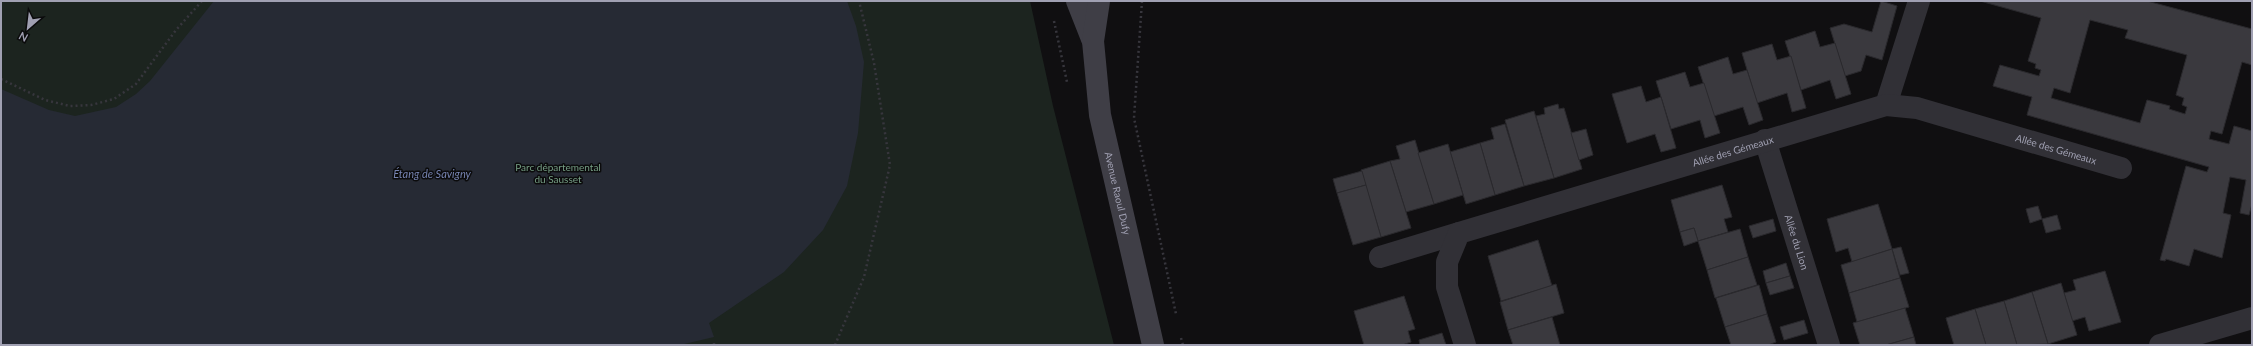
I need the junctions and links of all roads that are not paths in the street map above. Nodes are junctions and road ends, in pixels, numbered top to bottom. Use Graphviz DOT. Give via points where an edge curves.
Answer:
graph roads {
  1 [pos="1077,1"];
  2 [pos="1098,1"];
  3 [pos="1919,1"];
  4 [pos="1093,41"];
  5 [pos="1886,105"];
  6 [pos="1765,140"];
  7 [pos="2121,168"];
  8 [pos="1459,233"];
  9 [pos="1380,257"];
  10 [pos="2252,318"];
  11 [pos="1153,345"];
  12 [pos="1466,345"];
  13 [pos="1830,345"];
  14 [pos="2160,345"];
  1 -- 4 [label="main road, Avenue Raoul Dufy"];
  2 -- 4 [label="main road, Avenue Raoul Dufy"];
  3 -- 5 [label="street"];
  4 -- 11 [label="main road, Avenue Raoul Dufy" via="1100,115"];
  5 -- 6 [label="street, Allée des Gémeaux"];
  5 -- 7 [label="street, Allée des Gémeaux" via="1917,108"];
  6 -- 8 [label="street, Allée des Gémeaux"];
  6 -- 13 [label="street, Allée du Lion"];
  8 -- 9 [label="street, Allée des Gémeaux"];
  8 -- 12 [label="street" via="1447,262 1447,287"];
  10 -- 14 [label="street"];
}
